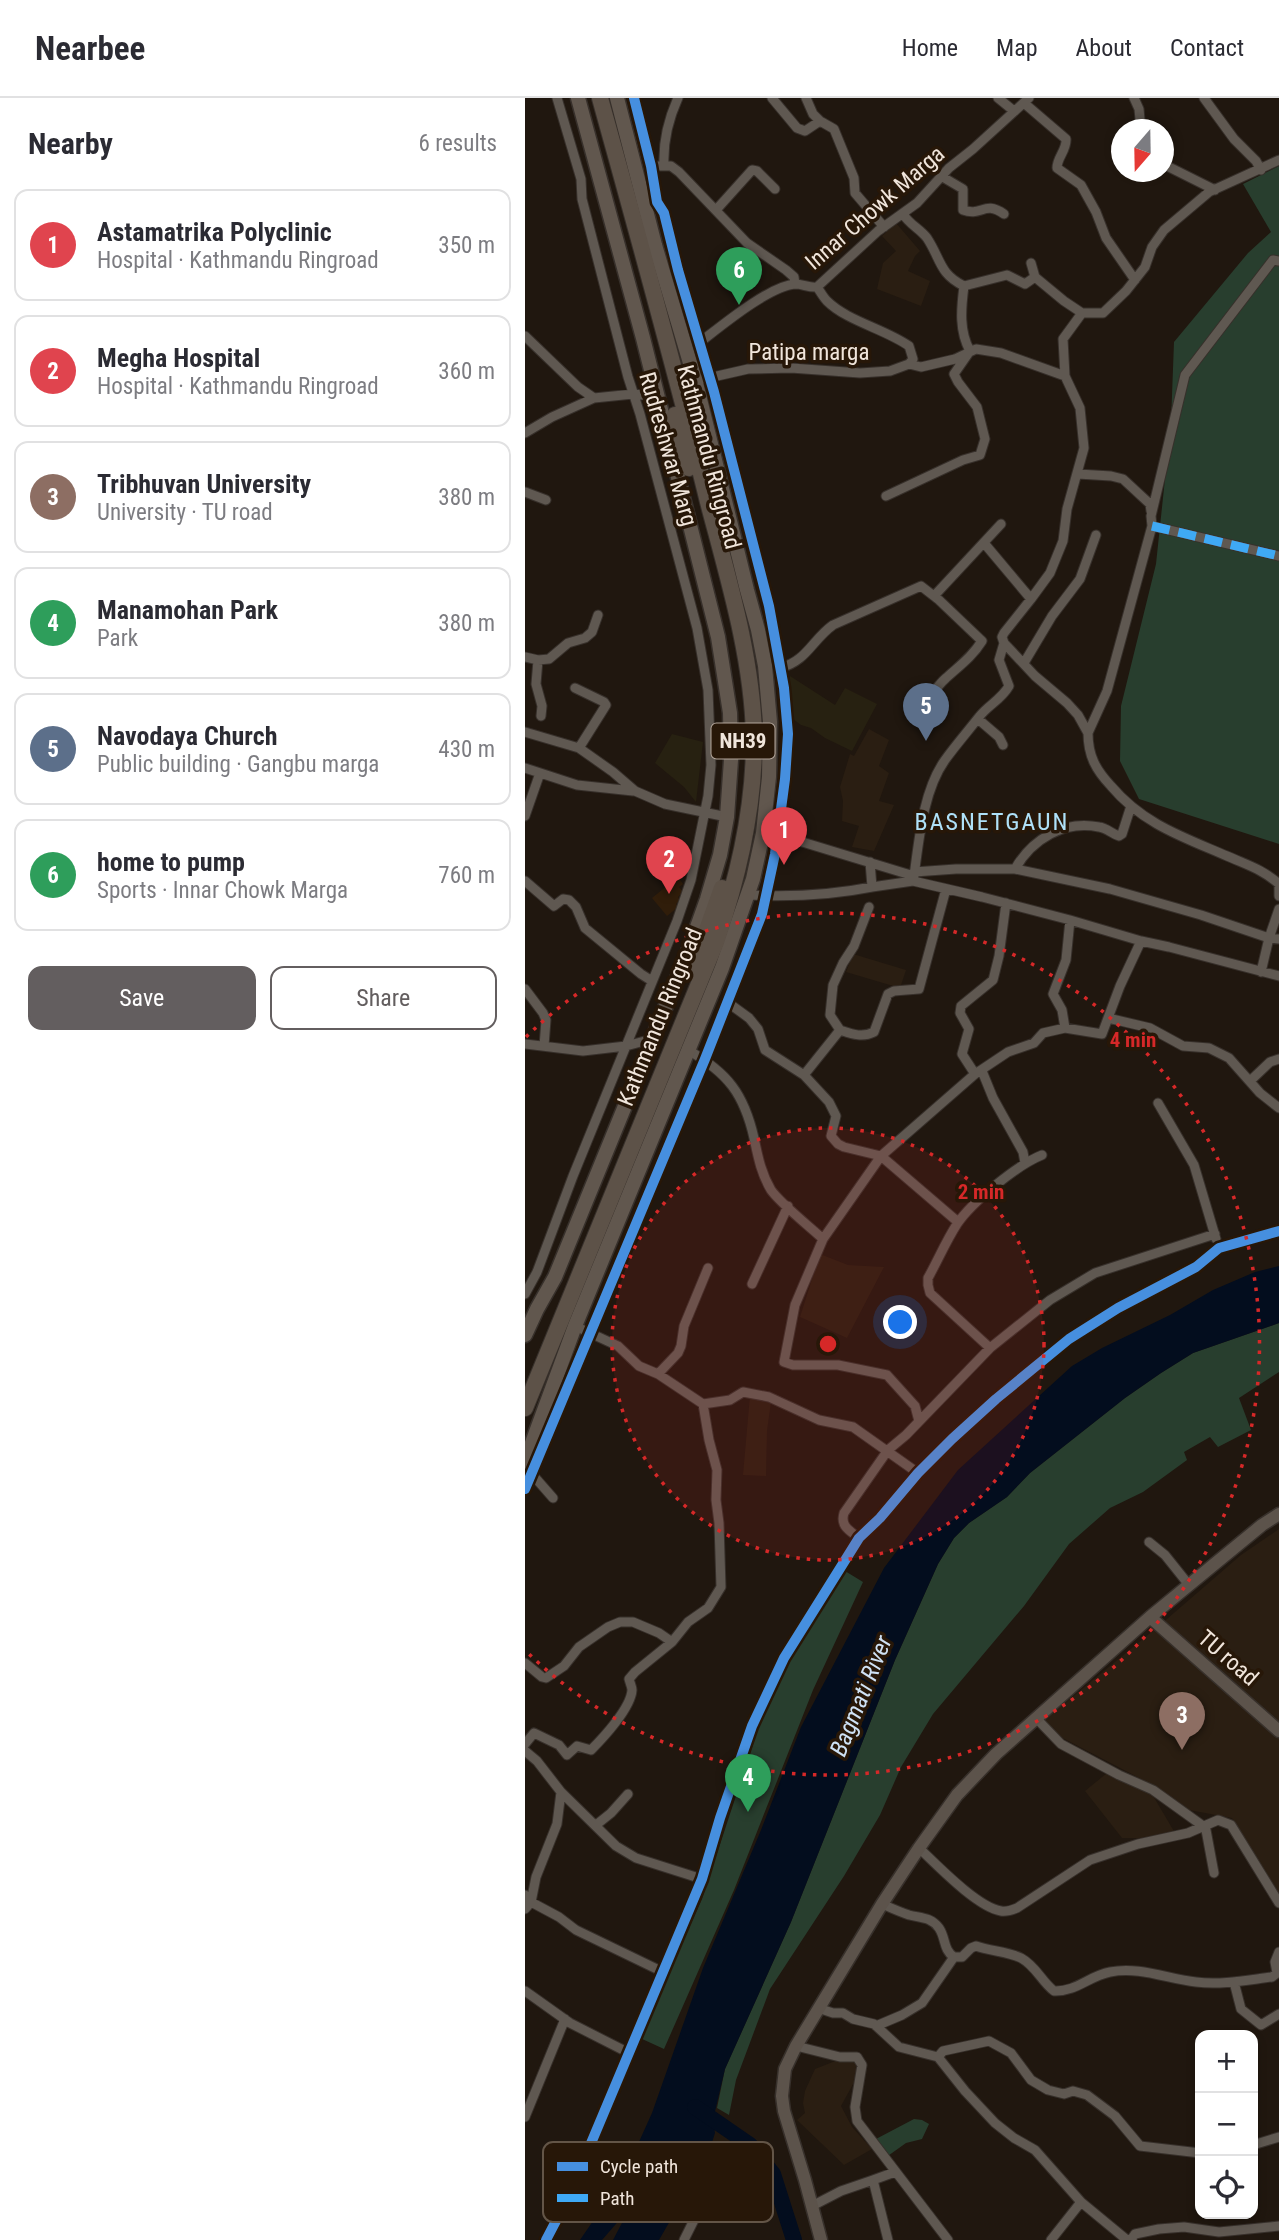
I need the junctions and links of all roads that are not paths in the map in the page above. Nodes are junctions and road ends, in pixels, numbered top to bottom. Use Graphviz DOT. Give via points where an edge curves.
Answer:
graph roads {
  1 [pos="557,98"];
  2 [pos="577,98"];
  3 [pos="590,98"];
  4 [pos="600,98"];
  5 [pos="617,98"];
  6 [pos="634,98"];
  7 [pos="678,98"];
  8 [pos="772,98"];
  9 [pos="806,98"];
  10 [pos="998,98"];
  11 [pos="1134,98"];
  12 [pos="1205,98"];
  13 [pos="1026,100"];
  14 [pos="1014,111"];
  15 [pos="1140,119"];
  16 [pos="820,121"];
  17 [pos="1279,160"];
  18 [pos="664,165"];
  19 [pos="651,166"];
  20 [pos="1174,169"];
  21 [pos="1261,170"];
  22 [pos="941,176"];
  23 [pos="775,189"];
  24 [pos="1215,190"];
  25 [pos="716,210"];
  26 [pos="903,214"];
  27 [pos="1004,214"];
  28 [pos="884,227"];
  29 [pos="1279,261"];
  30 [pos="1031,263"];
  31 [pos="1035,277"];
  32 [pos="1135,279"];
  33 [pos="795,284"];
  34 [pos="964,286"];
  35 [pos="817,287"];
  36 [pos="1082,313"];
  37 [pos="525,336"];
  38 [pos="699,343"];
  39 [pos="970,351"];
  40 [pos="909,364"];
  41 [pos="1065,376"];
  42 [pos="702,380"];
  43 [pos="637,395"];
  44 [pos="658,396"];
  45 [pos="594,398"];
  46 [pos="525,433"];
  47 [pos="1078,474"];
  48 [pos="526,496"];
  49 [pos="886,496"];
  50 [pos="547,500"];
  51 [pos="1151,521"];
  52 [pos="1001,524"];
  53 [pos="1096,535"];
  54 [pos="983,542"];
  55 [pos="1279,556"];
  56 [pos="934,596"];
  57 [pos="1031,599"];
  58 [pos="599,615"];
  59 [pos="1004,642"];
  60 [pos="525,657"];
  61 [pos="538,660"];
  62 [pos="1024,663"];
  63 [pos="780,668"];
  64 [pos="575,688"];
  65 [pos="928,700"];
  66 [pos="541,716"];
  67 [pos="978,719"];
  68 [pos="525,733"];
  69 [pos="1088,733"];
  70 [pos="1003,745"];
  71 [pos="579,748"];
  72 [pos="525,768"];
  73 [pos="540,773"];
  74 [pos="635,791"];
  75 [pos="1131,806"];
  76 [pos="704,814"];
  77 [pos="525,816"];
  78 [pos="727,817"];
  79 [pos="771,834"];
  80 [pos="870,862"];
  81 [pos="1015,869"];
  82 [pos="914,876"];
  83 [pos="525,881"];
  84 [pos="872,887"];
  85 [pos="946,889"];
  86 [pos="748,895"];
  87 [pos="1279,895"];
  88 [pos="767,896"];
  89 [pos="1006,903"];
  90 [pos="869,907"];
  91 [pos="1279,909"];
  92 [pos="1070,920"];
  93 [pos="1274,938"];
  94 [pos="1141,941"];
  95 [pos="1261,972"];
  96 [pos="1276,975"];
  97 [pos="652,981"];
  98 [pos="1279,984"];
  99 [pos="525,989"];
  100 [pos="727,1002"];
  101 [pos="1108,1018"];
  102 [pos="1065,1028"];
  103 [pos="839,1030"];
  104 [pos="652,1039"];
  105 [pos="525,1044"];
  106 [pos="626,1045"];
  107 [pos="544,1046"];
  108 [pos="688,1050"];
  109 [pos="705,1059"];
  110 [pos="1279,1059"];
  111 [pos="978,1073"];
  112 [pos="804,1075"];
  113 [pos="1250,1081"];
  114 [pos="1158,1103"];
  115 [pos="1279,1108"];
  116 [pos="1042,1155"];
  117 [pos="881,1156"];
  118 [pos="1025,1163"];
  119 [pos="788,1206"];
  120 [pos="958,1222"];
  121 [pos="1279,1231"];
  122 [pos="1215,1234"];
  123 [pos="823,1239"];
  124 [pos="1219,1248"];
  125 [pos="708,1268"];
  126 [pos="753,1284"];
  127 [pos="525,1294"];
  128 [pos="575,1326"];
  129 [pos="592,1333"];
  130 [pos="525,1335"];
  131 [pos="990,1348"];
  132 [pos="658,1374"];
  133 [pos="525,1381"];
  134 [pos="703,1404"];
  135 [pos="525,1408"];
  136 [pos="919,1421"];
  137 [pos="888,1450"];
  138 [pos="529,1468"];
  139 [pos="918,1473"];
  140 [pos="525,1489"];
  141 [pos="553,1497"];
  142 [pos="1279,1514"];
  143 [pos="859,1538"];
  144 [pos="1149,1542"];
  145 [pos="1189,1584"];
  146 [pos="1150,1617"];
  147 [pos="672,1642"];
  148 [pos="525,1663"];
  149 [pos="1036,1718"];
  150 [pos="1279,1731"];
  151 [pos="525,1744"];
  152 [pos="525,1751"];
  153 [pos="561,1792"];
  154 [pos="628,1794"];
  155 [pos="596,1825"];
  156 [pos="1203,1826"];
  157 [pos="919,1848"];
  158 [pos="1214,1873"];
  159 [pos="702,1879"];
  160 [pos="527,1902"];
  161 [pos="1279,1903"];
  162 [pos="882,1904"];
  163 [pos="1279,1952"];
  164 [pos="954,1957"];
  165 [pos="663,1972"];
  166 [pos="1278,1973"];
  167 [pos="1234,1982"];
  168 [pos="525,1991"];
  169 [pos="818,2008"];
  170 [pos="1279,2014"];
  171 [pos="565,2020"];
  172 [pos="876,2026"];
  173 [pos="796,2046"];
  174 [pos="629,2053"];
  175 [pos="938,2057"];
  176 [pos="525,2117"];
  177 [pos="1279,2137"];
  178 [pos="592,2142"];
  179 [pos="1258,2143"];
  180 [pos="1195,2152"];
  181 [pos="895,2172"];
  182 [pos="873,2180"];
  183 [pos="1081,2202"];
  184 [pos="812,2206"];
  185 [pos="554,2222"];
  186 [pos="693,2222"];
  187 [pos="552,2226"];
  188 [pos="1279,2226"];
  189 [pos="940,2235"];
  190 [pos="537,2240"];
  191 [pos="546,2240"];
  192 [pos="684,2240"];
  193 [pos="821,2240"];
  194 [pos="888,2240"];
  195 [pos="949,2240"];
  196 [pos="1051,2240"];
  197 [pos="1129,2240"];
  1 -- 43 [label="street, Rudreshwar Marg"];
  2 -- 44 [label="main road"];
  3 -- 133 [label="highway, Kathmandu Ringroad / NH39" via="731,634 743,729 742,785 725,880 698,959"];
  4 -- 135 [label="highway, Kathmandu Ringroad / NH39" via="736,608 751,699 753,771 744,844 716,942"];
  5 -- 42 [label="main road" via="655,245"];
  6 -- 19 [label="street"];
  7 -- 18 [label="street" via="663,145"];
  8 -- 16 [label="street" via="797,128 805,131"];
  9 -- 16 [label="street"];
  10 -- 14 [label="street"];
  11 -- 15 [label="street"];
  12 -- 21 [label="street"];
  13 -- 14 [label="street, Innar Chowk Marga"];
  13 -- 32 [label="street" via="1066,139 1057,168 1081,185 1106,238"];
  14 -- 22 [label="street, Innar Chowk Marga"];
  16 -- 28 [label="street" via="834,130 854,178 855,193"];
  17 -- 21 [label="street"];
  18 -- 19 [label="street"];
  18 -- 25 [label="street" via="679,172"];
  19 -- 38 [label="street" via="657,202 664,213"];
  20 -- 24 [label="street"];
  21 -- 24 [label="street"];
  22 -- 26 [label="street, Innar Chowk Marga"];
  22 -- 27 [label="street" via="963,189 963,210 988,207"];
  23 -- 25 [label="street" via="752,170"];
  24 -- 32 [label="street" via="1164,230"];
  25 -- 33 [label="street" via="747,243 794,277"];
  26 -- 28 [label="street, Innar Chowk Marga"];
  26 -- 34 [label="street" via="926,238 943,272"];
  28 -- 35 [label="street, Innar Chowk Marga"];
  29 -- 51 [label="street" via="1273,260 1185,376"];
  30 -- 31 [label="street"];
  31 -- 34 [label="street" via="1025,284 1007,275"];
  31 -- 36 [label="street"];
  32 -- 36 [label="street" via="1103,313"];
  33 -- 35 [label="street, Innar Chowk Marga"];
  33 -- 38 [label="street, Innar Chowk Marga" via="751,305"];
  34 -- 39 [label="street" via="961,319"];
  35 -- 40 [label="street" via="841,310 909,346 913,359"];
  36 -- 41 [label="street" via="1063,340"];
  37 -- 45 [label="street"];
  38 -- 42 [label="street"];
  39 -- 40 [label="street, Patipa marga" via="921,367"];
  39 -- 41 [label="street, Patipa marga" via="1001,353"];
  39 -- 49 [label="street" via="954,374 977,407 985,439 980,455"];
  40 -- 42 [label="street, Patipa marga" via="859,373 748,369"];
  41 -- 47 [label="street" via="1080,408 1084,448"];
  42 -- 63 [label="street" via="769,606"];
  42 -- 79 [label="main road" via="765,666"];
  43 -- 44 [label="street"];
  43 -- 45 [label="street"];
  43 -- 76 [label="street, Rudreshwar Marg" via="704,662 711,765"];
  44 -- 78 [label="main road" via="727,686 731,748"];
  45 -- 46 [label="street"];
  47 -- 51 [label="street" via="1123,479 1150,504"];
  47 -- 57 [label="street" via="1056,563"];
  48 -- 50 [label="street"];
  51 -- 55 [label="street"];
  51 -- 69 [label="street" via="1107,691"];
  52 -- 54 [label="street"];
  53 -- 62 [label="street" via="1080,579"];
  54 -- 56 [label="street"];
  54 -- 57 [label="street"];
  56 -- 63 [label="street" via="921,586 849,617 825,631 802,658"];
  56 -- 65 [label="street" via="982,641"];
  57 -- 59 [label="street" via="1004,633"];
  58 -- 61 [label="street" via="585,638 568,643 549,659"];
  59 -- 62 [label="street"];
  59 -- 67 [label="street" via="999,660 1009,686"];
  60 -- 61 [label="street"];
  61 -- 66 [label="street"];
  62 -- 69 [label="street" via="1067,702"];
  63 -- 79 [label="street" via="787,734 782,808"];
  64 -- 71 [label="street" via="606,705"];
  67 -- 70 [label="street"];
  67 -- 82 [label="street" via="944,761 934,783 921,823"];
  68 -- 71 [label="street"];
  69 -- 75 [label="street" via="1092,762"];
  71 -- 74 [label="street"];
  72 -- 73 [label="street"];
  73 -- 74 [label="street" via="577,785"];
  73 -- 77 [label="street"];
  74 -- 76 [label="street"];
  75 -- 81 [label="street" via="1119,836 1099,827 1058,829 1045,835"];
  75 -- 87 [label="street" via="1166,830 1264,871 1279,884"];
  76 -- 78 [label="street"];
  76 -- 97 [label="street, Rudreshwar Marg" via="691,880"];
  78 -- 104 [label="main road" via="707,899"];
  79 -- 80 [label="street"];
  79 -- 86 [label="main road"];
  79 -- 88 [label="street"];
  80 -- 82 [label="street"];
  80 -- 84 [label="street"];
  81 -- 82 [label="street" via="955,869"];
  81 -- 93 [label="street" via="1110,889"];
  82 -- 84 [label="street"];
  82 -- 85 [label="street"];
  83 -- 97 [label="street" via="554,905 569,900 585,928"];
  84 -- 88 [label="street"];
  85 -- 89 [label="street"];
  85 -- 103 [label="street" via="919,989 888,994 869,1034 863,1037"];
  86 -- 88 [label="street"];
  86 -- 108 [label="main road"];
  88 -- 100 [label="street"];
  89 -- 92 [label="street"];
  89 -- 111 [label="street" via="993,980 961,1006 969,1029 962,1054"];
  90 -- 103 [label="street" via="833,985 829,1015"];
  91 -- 93 [label="street"];
  92 -- 94 [label="street"];
  92 -- 102 [label="street" via="1066,960 1053,994"];
  93 -- 95 [label="street"];
  94 -- 95 [label="street"];
  94 -- 101 [label="street"];
  95 -- 96 [label="street"];
  96 -- 98 [label="street"];
  97 -- 106 [label="street, Rudreshwar Marg"];
  99 -- 107 [label="street" via="546,1020"];
  100 -- 109 [label="street"];
  100 -- 112 [label="street" via="758,1029 765,1050"];
  101 -- 102 [label="street" via="1102,1034"];
  101 -- 113 [label="street" via="1150,1028 1183,1046 1209,1048 1229,1058"];
  102 -- 111 [label="street" via="1043,1033 1034,1043 1008,1052"];
  103 -- 112 [label="street"];
  104 -- 106 [label="street"];
  104 -- 130 [label="main road" via="555,1277"];
  105 -- 107 [label="street"];
  106 -- 107 [label="street" via="583,1051"];
  106 -- 127 [label="street, Rudreshwar Marg"];
  108 -- 109 [label="street"];
  108 -- 128 [label="main road"];
  109 -- 119 [label="street" via="740,1094 759,1166 773,1192"];
  109 -- 129 [label="street"];
  110 -- 113 [label="street"];
  111 -- 117 [label="street"];
  111 -- 118 [label="street"];
  112 -- 117 [label="street" via="836,1116 831,1136 838,1144"];
  113 -- 115 [label="street"];
  114 -- 122 [label="street" via="1194,1165"];
  116 -- 118 [label="street"];
  117 -- 120 [label="street"];
  117 -- 123 [label="street"];
  118 -- 120 [label="street"];
  119 -- 123 [label="street"];
  119 -- 126 [label="street"];
  120 -- 131 [label="street" via="928,1278 930,1293"];
  121 -- 124 [label="street"];
  122 -- 124 [label="street"];
  122 -- 131 [label="street" via="1095,1273 1050,1300"];
  123 -- 136 [label="street" via="795,1306 784,1362 838,1365 887,1375 915,1406"];
  124 -- 139 [label="street" via="1196,1267 1069,1339 996,1399"];
  125 -- 132 [label="street" via="684,1326 681,1346"];
  128 -- 129 [label="street"];
  128 -- 138 [label="main road"];
  129 -- 132 [label="street"];
  129 -- 138 [label="street"];
  131 -- 136 [label="street"];
  132 -- 134 [label="street"];
  134 -- 137 [label="street" via="730,1401 743,1392 756,1393 819,1420 853,1427"];
  134 -- 147 [label="street" via="717,1470 721,1587 708,1608 688,1622"];
  136 -- 137 [label="street"];
  137 -- 139 [label="street"];
  137 -- 143 [label="street" via="844,1513 843,1525"];
  138 -- 140 [label="street"];
  138 -- 141 [label="street"];
  139 -- 143 [label="street"];
  142 -- 145 [label="main road"];
  143 -- 159 [label="street" via="784,1658 752,1727"];
  144 -- 145 [label="street"];
  145 -- 146 [label="main road"];
  146 -- 149 [label="main road"];
  146 -- 150 [label="main road, TU road"];
  147 -- 148 [label="street" via="633,1622 620,1622 579,1647 547,1678"];
  147 -- 151 [label="street" via="629,1679 629,1701 610,1732 591,1750 577,1746 567,1755 559,1745 534,1733"];
  149 -- 156 [label="street" via="1061,1744 1153,1790"];
  149 -- 157 [label="main road" via="957,1795"];
  152 -- 153 [label="street"];
  153 -- 155 [label="street"];
  153 -- 160 [label="street" via="557,1824"];
  154 -- 155 [label="street"];
  155 -- 159 [label="street" via="636,1858"];
  156 -- 157 [label="street" via="1090,1860 1017,1908 1003,1912 969,1892"];
  156 -- 158 [label="street"];
  156 -- 161 [label="street" via="1217,1820 1231,1825"];
  157 -- 162 [label="main road"];
  159 -- 165 [label="street"];
  160 -- 165 [label="street"];
  162 -- 164 [label="street" via="932,1921"];
  162 -- 169 [label="main road"];
  163 -- 166 [label="street" via="1275,1962"];
  164 -- 167 [label="street" via="976,1946 1020,1957 1053,1991 1071,1989 1109,1972"];
  164 -- 172 [label="street" via="922,2003"];
  165 -- 174 [label="street"];
  166 -- 167 [label="street"];
  167 -- 170 [label="street" via="1241,2010 1261,2025"];
  168 -- 171 [label="street"];
  169 -- 172 [label="street"];
  169 -- 173 [label="main road"];
  171 -- 174 [label="street"];
  171 -- 176 [label="street"];
  172 -- 175 [label="street" via="899,2047"];
  173 -- 181 [label="street" via="857,2057 862,2065 857,2120"];
  173 -- 184 [label="main road" via="785,2069 782,2096"];
  174 -- 178 [label="street"];
  175 -- 180 [label="street" via="943,2051 993,2042 1010,2053 1031,2080 1048,2090 1087,2095 1108,2109 1140,2146"];
  175 -- 183 [label="street" via="995,2123 1035,2150"];
  177 -- 179 [label="street"];
  181 -- 182 [label="street"];
  181 -- 189 [label="street"];
  182 -- 184 [label="street"];
  182 -- 194 [label="street"];
  183 -- 196 [label="street"];
  183 -- 197 [label="street"];
  184 -- 193 [label="main road"];
  185 -- 187 [label="street"];
  186 -- 192 [label="street"];
  187 -- 190 [label="street"];
  187 -- 191 [label="street"];
  188 -- 197 [label="street" via="1219,2232 1159,2229 1135,2234"];
  189 -- 195 [label="street"];
}
